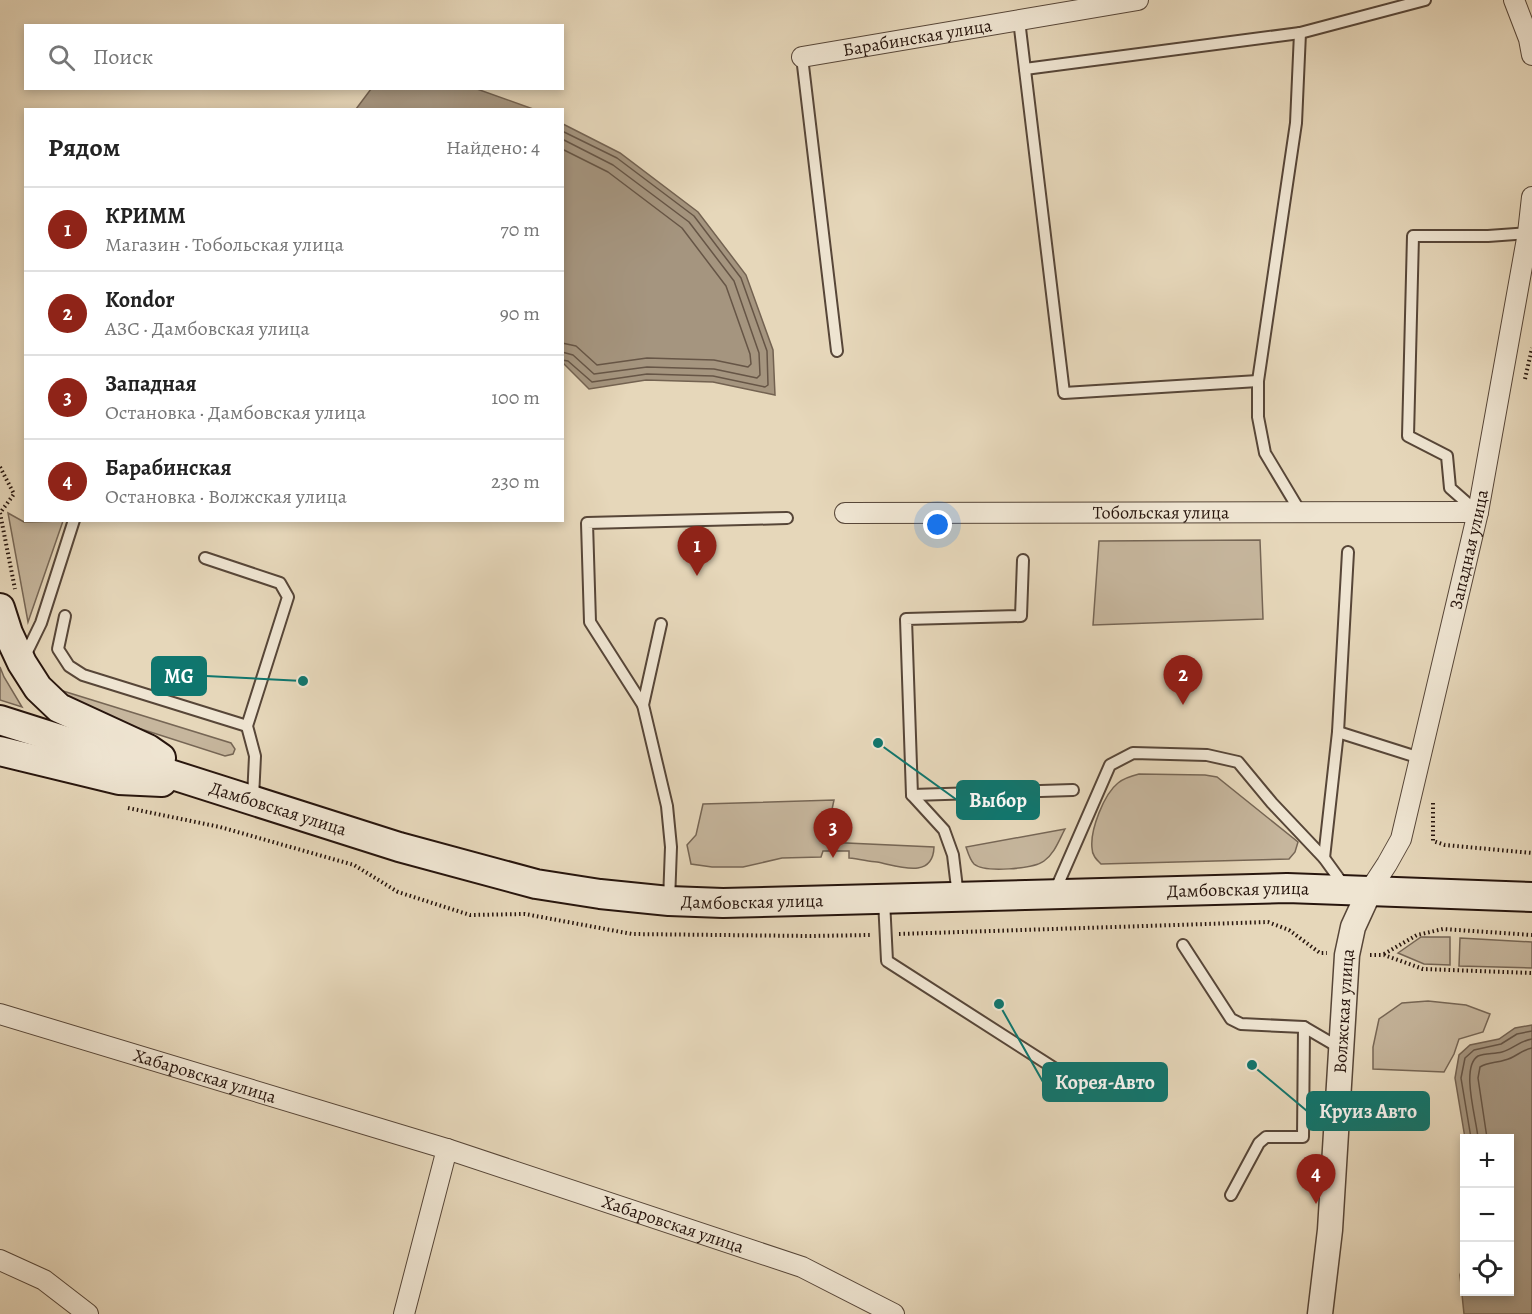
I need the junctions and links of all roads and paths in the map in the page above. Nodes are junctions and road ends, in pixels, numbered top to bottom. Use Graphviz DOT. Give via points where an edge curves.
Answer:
graph roads {
  1 [pos="1138,0"];
  2 [pos="1425,0"];
  3 [pos="1514,0"];
  4 [pos="1019,20"];
  5 [pos="1300,33"];
  6 [pos="1532,55"];
  7 [pos="802,57"];
  8 [pos="1025,69"];
  9 [pos="1532,197"];
  10 [pos="1528,233"];
  11 [pos="837,351"];
  12 [pos="1258,381"];
  13 [pos="0,467"];
  14 [pos="1478,512"];
  15 [pos="845,513"];
  16 [pos="1300,513"];
  17 [pos="787,518"];
  18 [pos="73,522"];
  19 [pos="1348,552"];
  20 [pos="205,558"];
  21 [pos="1023,560"];
  22 [pos="8,601"];
  23 [pos="65,616"];
  24 [pos="661,624"];
  25 [pos="22,663"];
  26 [pos="643,705"];
  27 [pos="0,720"];
  28 [pos="247,726"];
  29 [pos="1338,732"];
  30 [pos="0,751"];
  31 [pos="1420,758"];
  32 [pos="202,785"];
  33 [pos="1072,790"];
  34 [pos="912,795"];
  35 [pos="252,801"];
  36 [pos="1445,845"];
  37 [pos="1532,853"];
  38 [pos="1324,858"];
  39 [pos="1358,890"];
  40 [pos="1053,894"];
  41 [pos="958,896"];
  42 [pos="1532,897"];
  43 [pos="884,899"];
  44 [pos="669,901"];
  45 [pos="885,934"];
  46 [pos="1532,935"];
  47 [pos="1183,945"];
  48 [pos="1347,955"];
  49 [pos="1532,973"];
  50 [pos="0,1014"];
  51 [pos="1304,1027"];
  52 [pos="1341,1048"];
  53 [pos="1082,1086"];
  54 [pos="447,1149"];
  55 [pos="1231,1195"];
  56 [pos="0,1260"];
  57 [pos="88,1314"];
  58 [pos="404,1314"];
  59 [pos="894,1314"];
  60 [pos="1320,1314"];
  1 -- 4 [label="street, Барабинская улица"];
  2 -- 5 [label="lane"];
  3 -- 6 [label="street"];
  4 -- 7 [label="street, Барабинская улица"];
  4 -- 8 [label="lane"];
  5 -- 8 [label="lane"];
  5 -- 12 [label="lane" via="1296,123"];
  7 -- 11 [label="lane"];
  8 -- 12 [label="lane" via="1064,393"];
  9 -- 10 [label="street, Западная улица"];
  10 -- 14 [label="street, Западная улица"];
  10 -- 14 [label="lane" via="1413,236 1408,436 1447,456 1450,488"];
  12 -- 16 [label="lane" via="1258,417 1265,453"];
  13 -- 22 [label="path" via="14,494 0,513"];
  14 -- 16 [label="street, Тобольская улица"];
  14 -- 31 [label="street, Западная улица"];
  15 -- 16 [label="street, Тобольская улица"];
  17 -- 26 [label="lane" via="587,523 590,622"];
  18 -- 25 [label="lane" via="41,623"];
  19 -- 29 [label="lane"];
  20 -- 28 [label="lane" via="280,583 288,597"];
  21 -- 34 [label="lane" via="1021,616 906,620"];
  22 -- 25 [label="main road" via="8,633"];
  23 -- 28 [label="lane" via="58,649 69,666 83,675"];
  24 -- 26 [label="lane"];
  25 -- 32 [label="main road" via="38,688 59,708 148,749"];
  26 -- 44 [label="lane" via="667,806 671,847"];
  27 -- 32 [label="main road, Дамбовская улица"];
  28 -- 35 [label="lane" via="255,756"];
  29 -- 31 [label="lane"];
  29 -- 38 [label="lane"];
  30 -- 32 [label="main road" via="119,780"];
  31 -- 39 [label="street, Западная улица" via="1401,839 1387,864"];
  32 -- 35 [label="main road, Дамбовская улица"];
  33 -- 34 [label="lane"];
  34 -- 41 [label="lane" via="944,830 953,855"];
  35 -- 44 [label="main road, Дамбовская улица" via="536,884"];
  36 -- 37 [label="path"];
  38 -- 39 [label="lane"];
  38 -- 40 [label="lane" via="1238,762 1207,755 1133,753 1110,765"];
  39 -- 40 [label="main road, Дамбовская улица"];
  39 -- 42 [label="main road, Дамбовская улица"];
  39 -- 48 [label="street, Волжская улица"];
  40 -- 41 [label="main road, Дамбовская улица"];
  41 -- 43 [label="main road, Дамбовская улица"];
  43 -- 44 [label="main road, Дамбовская улица" via="779,903"];
  43 -- 45 [label="lane"];
  45 -- 48 [label="path" via="1268,922 1289,930 1320,953"];
  45 -- 53 [label="lane" via="887,961"];
  46 -- 49 [label="path" via="1443,929 1417,935 1383,955 1423,969"];
  47 -- 51 [label="lane" via="1231,1019 1241,1024"];
  48 -- 52 [label="street, Волжская улица"];
  50 -- 54 [label="street, Хабаровская улица"];
  51 -- 52 [label="lane"];
  51 -- 55 [label="lane" via="1303,1137 1266,1137"];
  52 -- 60 [label="street, Волжская улица" via="1330,1230"];
  54 -- 58 [label="street"];
  54 -- 59 [label="street, Хабаровская улица" via="802,1267"];
  56 -- 57 [label="street" via="44,1280"];
}
